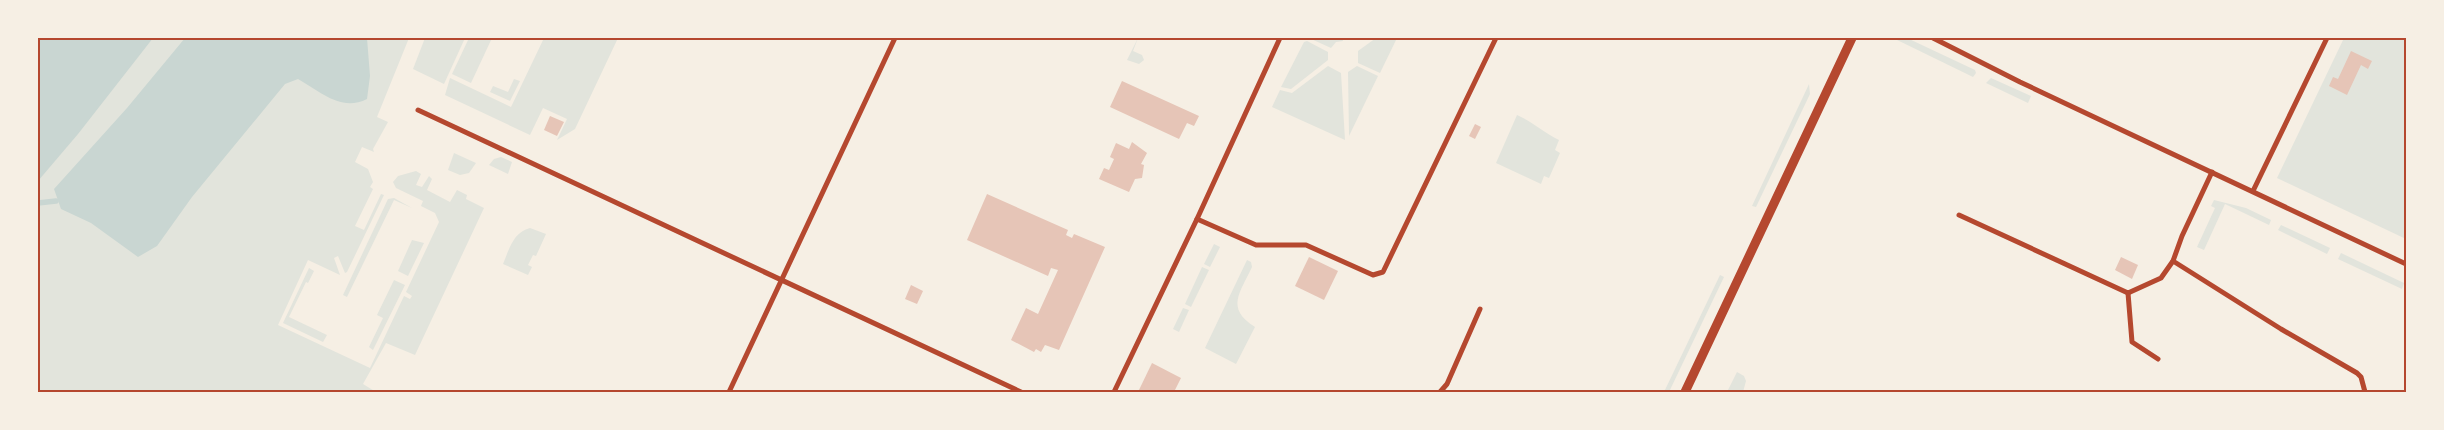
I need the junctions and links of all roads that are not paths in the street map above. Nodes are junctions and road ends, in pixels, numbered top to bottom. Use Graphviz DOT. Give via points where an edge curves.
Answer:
graph roads {
  1 [pos="896,38"];
  2 [pos="1280,38"];
  3 [pos="1496,38"];
  4 [pos="1852,38"];
  5 [pos="1933,38"];
  6 [pos="2327,38"];
  7 [pos="418,110"];
  8 [pos="2212,172"];
  9 [pos="2252,191"];
  10 [pos="1959,215"];
  11 [pos="1197,219"];
  12 [pos="2173,260"];
  13 [pos="2406,264"];
  14 [pos="781,278"];
  15 [pos="2128,293"];
  16 [pos="1480,309"];
  17 [pos="2158,359"];
  18 [pos="729,392"];
  19 [pos="1021,392"];
  20 [pos="1114,392"];
  21 [pos="1440,392"];
  22 [pos="1685,392"];
  23 [pos="2365,392"];
  1 -- 14 [label="street"];
  2 -- 11 [label="street"];
  3 -- 11 [label="street" via="1383,272 1373,275 1306,245 1256,245"];
  4 -- 22 [label="street"];
  5 -- 8 [label="street"];
  6 -- 9 [label="street"];
  7 -- 14 [label="street"];
  8 -- 9 [label="street"];
  8 -- 12 [label="street"];
  9 -- 13 [label="street"];
  10 -- 15 [label="street"];
  11 -- 20 [label="street"];
  12 -- 15 [label="street" via="2161,278"];
  12 -- 23 [label="street" via="2357,373 2362,378"];
  14 -- 18 [label="street"];
  14 -- 19 [label="street"];
  15 -- 17 [label="street" via="2132,342"];
  16 -- 21 [label="street" via="1447,384"];
}
